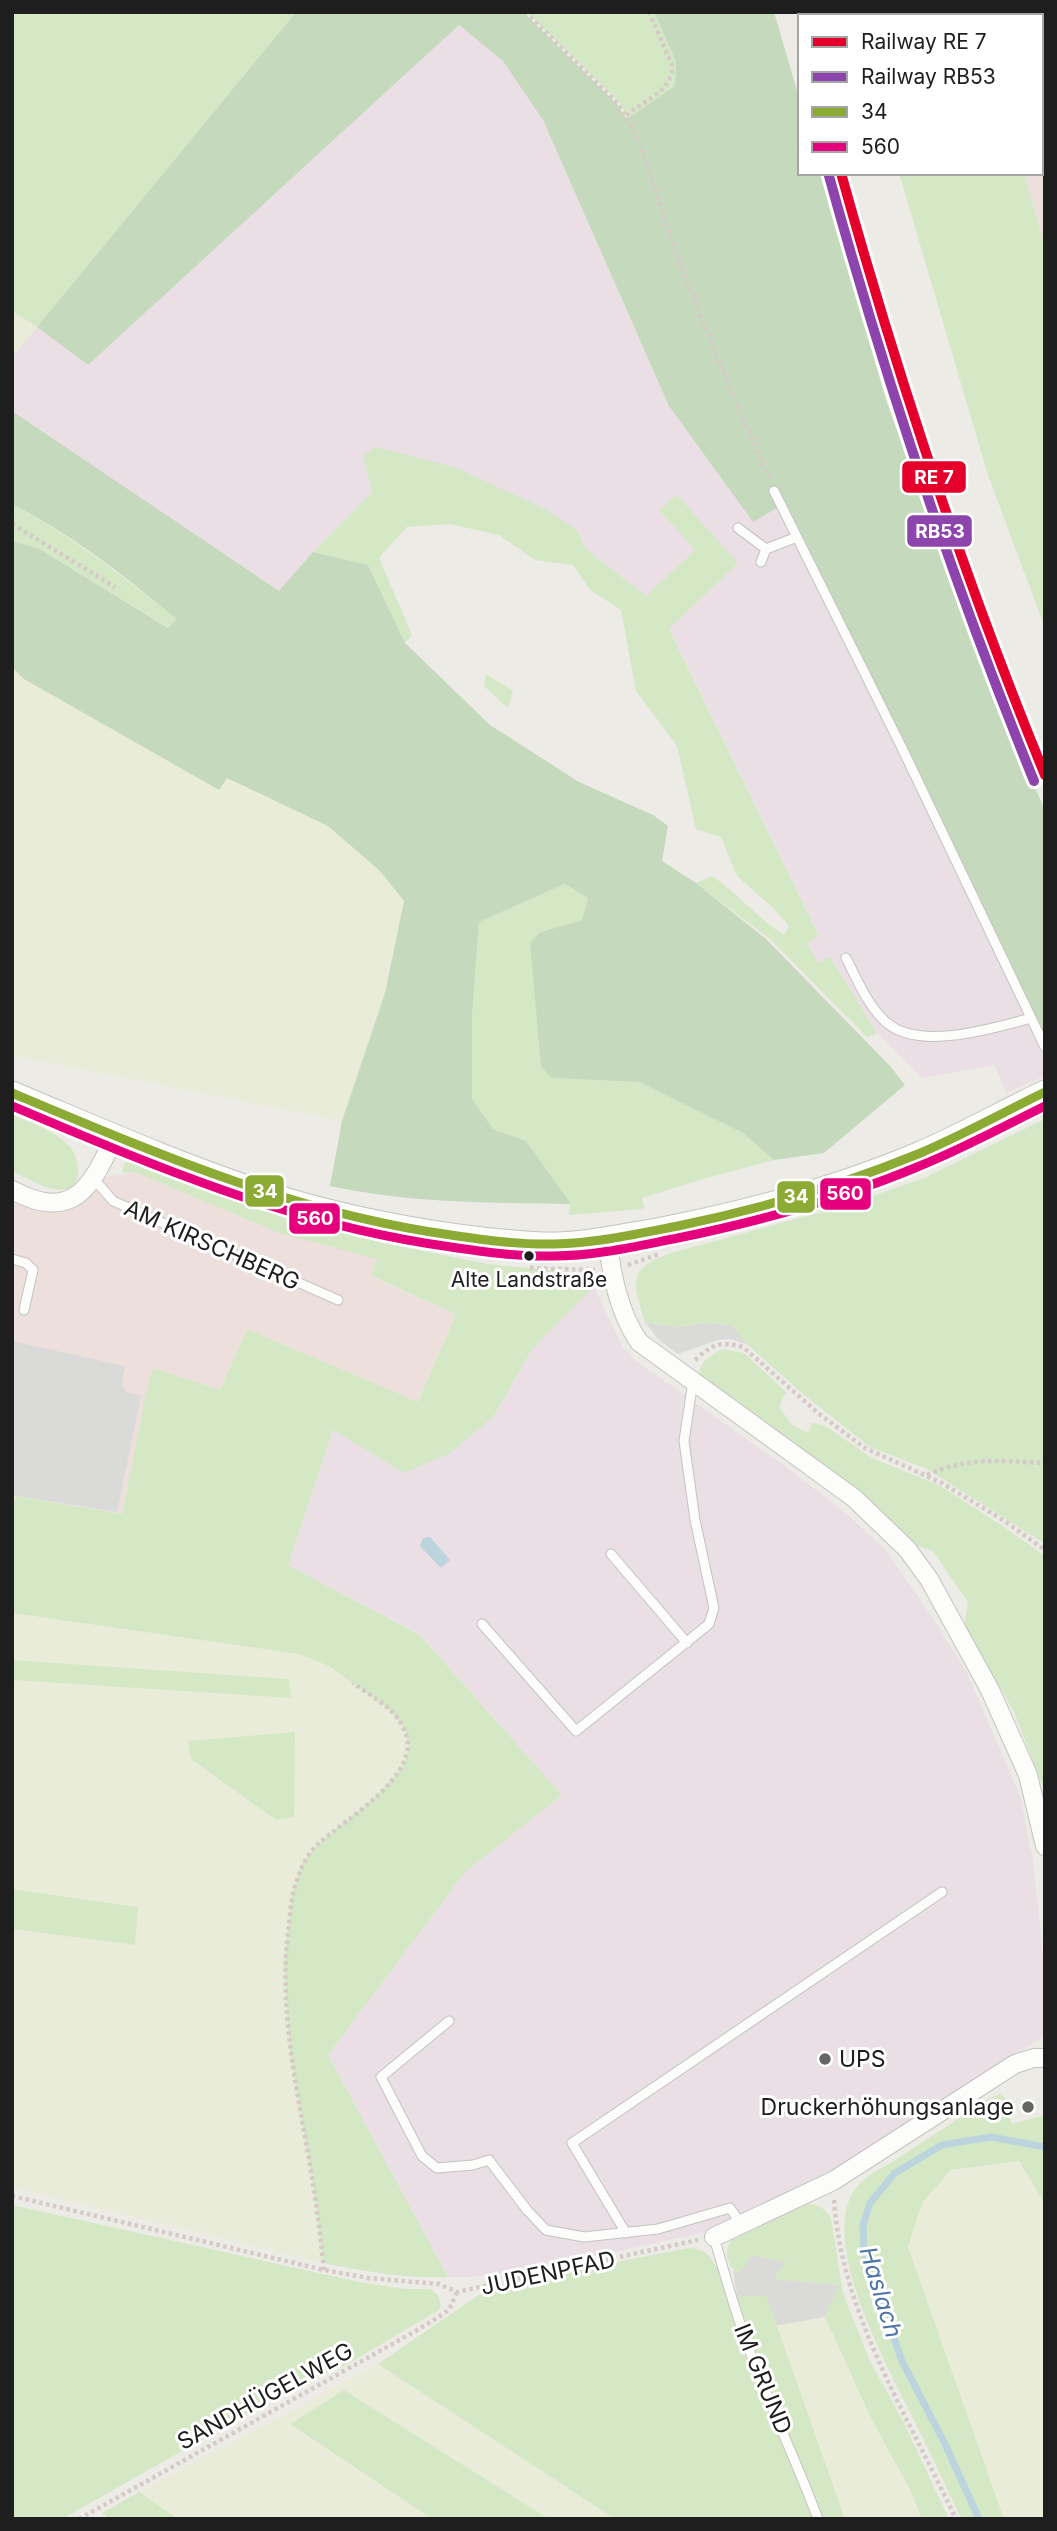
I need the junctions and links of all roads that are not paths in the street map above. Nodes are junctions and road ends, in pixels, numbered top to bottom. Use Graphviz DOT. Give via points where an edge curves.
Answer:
graph roads {
  1 [pos="774,491"];
  2 [pos="738,527"];
  3 [pos="797,537"];
  4 [pos="765,549"];
  5 [pos="761,562"];
  6 [pos="846,958"];
  7 [pos="1031,1017"];
  8 [pos="1045,1047"];
  9 [pos="1045,1092"];
  10 [pos="12,1093"];
  11 [pos="116,1136"];
  12 [pos="94,1179"];
  13 [pos="12,1190"];
  14 [pos="607,1239"];
  15 [pos="12,1259"];
  16 [pos="338,1300"];
  17 [pos="24,1311"];
  18 [pos="687,1377"];
  19 [pos="611,1554"];
  20 [pos="482,1624"];
  21 [pos="687,1643"];
  22 [pos="1045,1846"];
  23 [pos="942,1892"];
  24 [pos="450,2021"];
  25 [pos="1045,2058"];
  26 [pos="741,2224"];
  27 [pos="626,2233"];
  28 [pos="714,2236"];
  29 [pos="818,2519"];
  1 -- 3 [label="lane"];
  2 -- 4 [label="lane"];
  3 -- 4 [label="lane"];
  3 -- 7 [label="lane"];
  4 -- 5 [label="lane"];
  6 -- 7 [label="lane" via="887,1023 905,1033 933,1036 986,1031"];
  7 -- 8 [label="lane"];
  9 -- 14 [label="street" via="856,1178 737,1213"];
  10 -- 11 [label="street"];
  11 -- 12 [label="street"];
  11 -- 14 [label="street" via="267,1194 348,1215 478,1238 545,1244"];
  12 -- 13 [label="street" via="76,1196 55,1205"];
  12 -- 16 [label="lane, AM KIRSCHBERG" via="113,1201"];
  14 -- 18 [label="street" via="613,1284 629,1328 639,1342"];
  15 -- 17 [label="lane" via="33,1270"];
  18 -- 21 [label="lane" via="684,1441 714,1608 709,1624"];
  18 -- 22 [label="street" via="854,1498 908,1549 990,1690 1028,1775"];
  19 -- 21 [label="lane"];
  20 -- 21 [label="lane" via="576,1731"];
  23 -- 27 [label="lane" via="572,2143"];
  24 -- 27 [label="lane" via="381,2077 422,2156 437,2168 489,2160 546,2230 584,2237"];
  25 -- 26 [label="street" via="1015,2064 833,2181"];
  26 -- 27 [label="lane" via="730,2208 658,2229"];
  26 -- 28 [label="street"];
  28 -- 29 [label="lane, IM GRUND" via="750,2351"];
}
